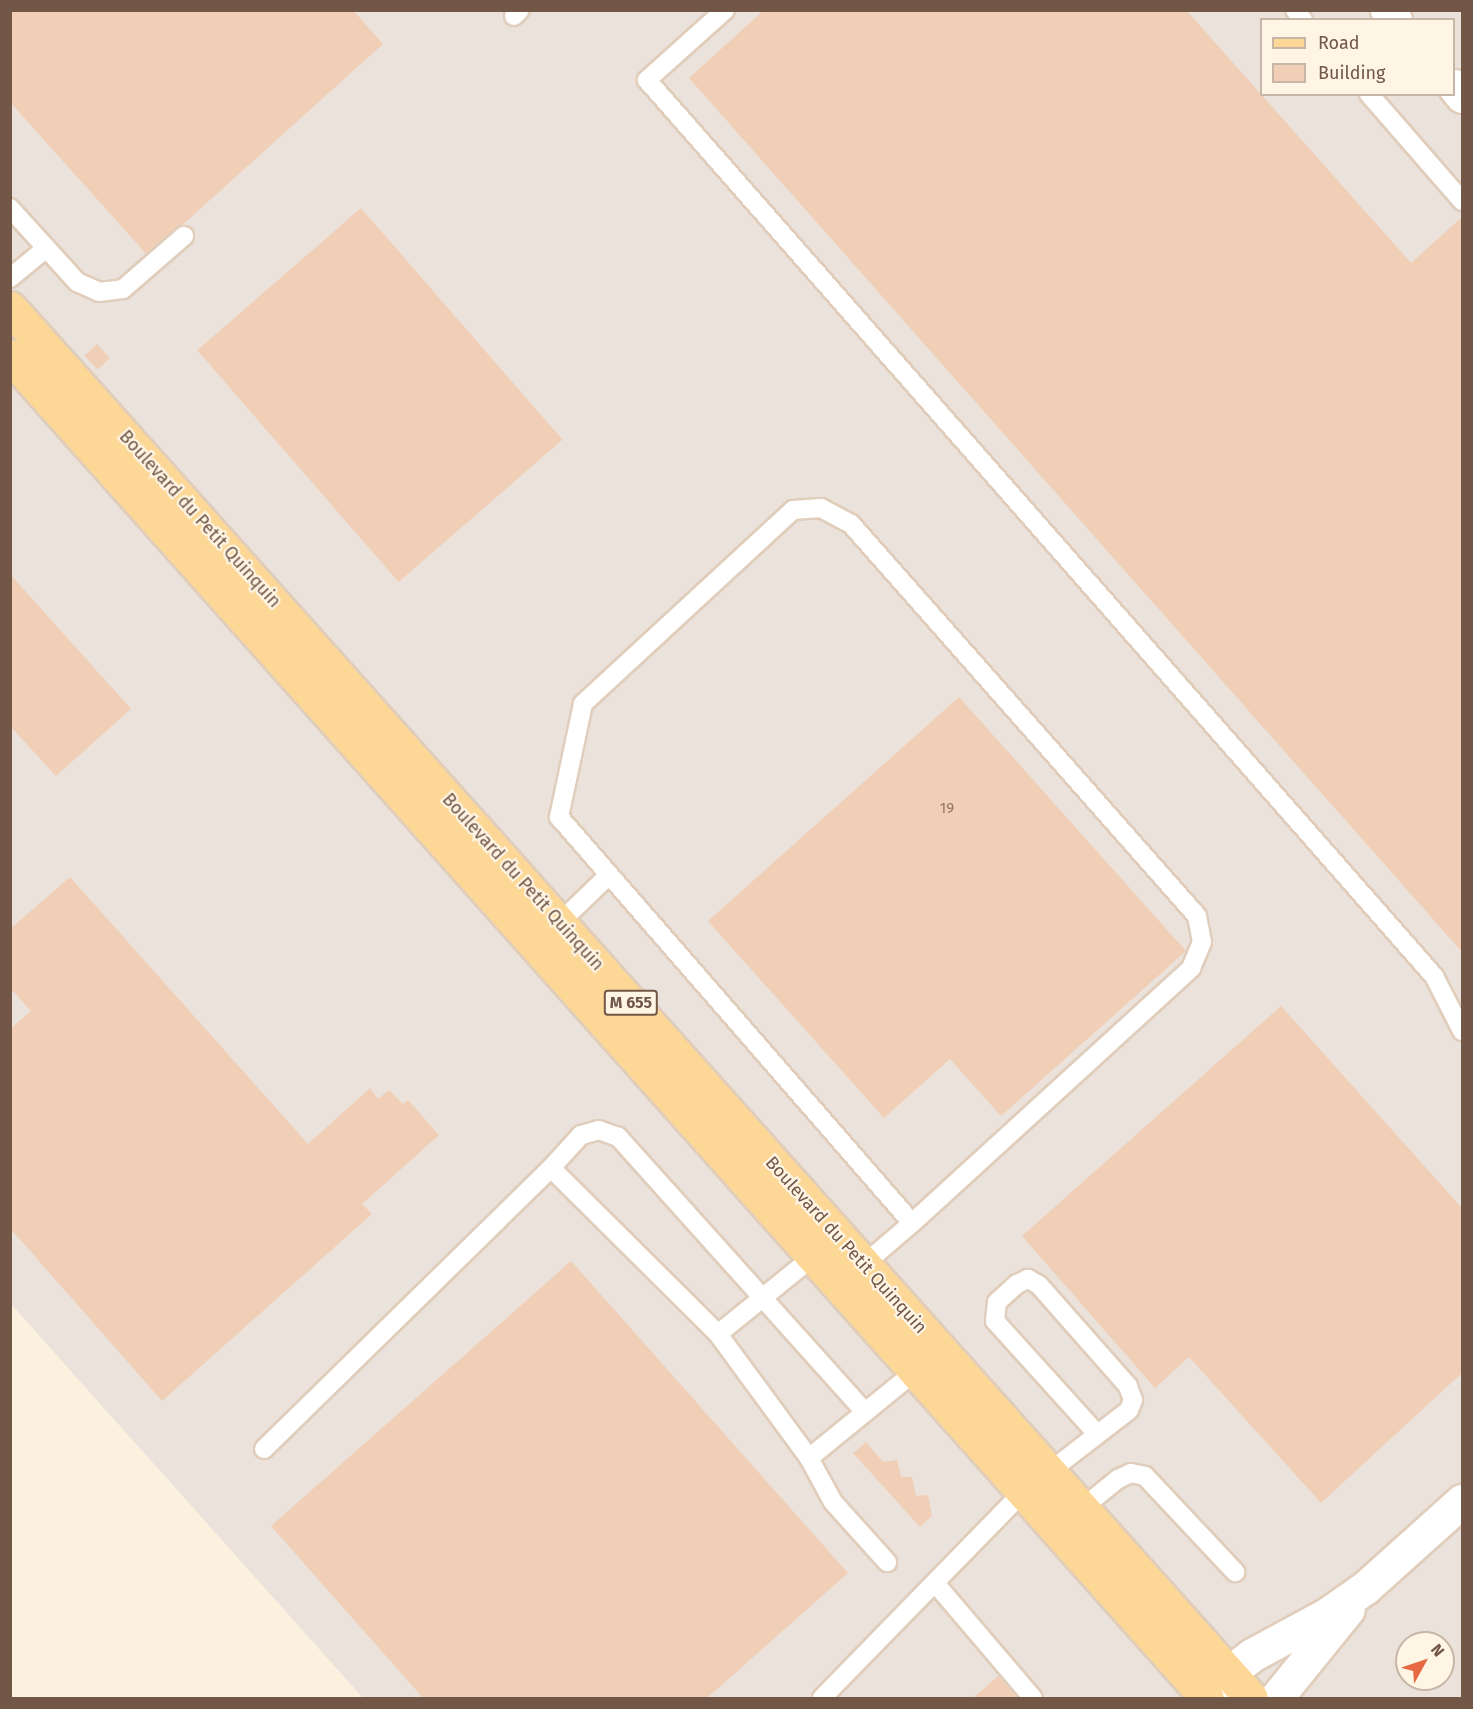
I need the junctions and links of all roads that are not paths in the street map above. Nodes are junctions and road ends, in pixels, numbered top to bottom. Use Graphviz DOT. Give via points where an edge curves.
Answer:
graph roads {
  1 [pos="725,10"];
  2 [pos="1371,96"];
  3 [pos="1462,201"];
  4 [pos="10,208"];
  5 [pos="184,236"];
  6 [pos="45,249"];
  7 [pos="10,278"];
  8 [pos="10,308"];
  9 [pos="10,356"];
  10 [pos="609,875"];
  11 [pos="548,933"];
  12 [pos="1462,1031"];
  13 [pos="551,1168"];
  14 [pos="912,1223"];
  15 [pos="825,1246"];
  16 [pos="851,1274"];
  17 [pos="765,1298"];
  18 [pos="718,1334"];
  19 [pos="940,1351"];
  20 [pos="915,1371"];
  21 [pos="865,1412"];
  22 [pos="1097,1434"];
  23 [pos="264,1449"];
  24 [pos="809,1458"];
  25 [pos="1048,1471"];
  26 [pos="1023,1492"];
  27 [pos="1462,1502"];
  28 [pos="1082,1509"];
  29 [pos="1056,1530"];
  30 [pos="887,1562"];
  31 [pos="1235,1572"];
  32 [pos="935,1582"];
  33 [pos="1366,1587"];
  34 [pos="1228,1673"];
  35 [pos="1205,1696"];
  36 [pos="822,1698"];
  37 [pos="1033,1698"];
  38 [pos="1251,1698"];
  39 [pos="1276,1698"];
  1 -- 12 [label="lane" via="647,80 1434,976"];
  2 -- 3 [label="lane"];
  4 -- 6 [label="lane"];
  5 -- 6 [label="lane" via="123,289 99,292 77,282"];
  6 -- 7 [label="lane"];
  8 -- 11 [label="main road, Boulevard du Petit Quinquin / M 655"];
  9 -- 11 [label="main road, Boulevard du Petit Quinquin / M 655"];
  10 -- 11 [label="lane"];
  10 -- 14 [label="lane"];
  10 -- 14 [label="lane" via="559,817 583,704 794,510 821,508 851,524 1197,916 1202,942 1191,968"];
  11 -- 15 [label="main road, Boulevard du Petit Quinquin / M 655"];
  13 -- 17 [label="lane" via="581,1135 598,1130 618,1137"];
  13 -- 18 [label="lane"];
  13 -- 23 [label="lane"];
  14 -- 16 [label="lane"];
  15 -- 16 [label="main road, Boulevard du Petit Quinquin / M 655"];
  15 -- 17 [label="lane"];
  16 -- 19 [label="main road, Boulevard du Petit Quinquin / M 655"];
  16 -- 20 [label="main road, Boulevard du Petit Quinquin / M 655"];
  17 -- 18 [label="lane"];
  17 -- 21 [label="lane"];
  18 -- 24 [label="lane"];
  19 -- 20 [label="lane"];
  19 -- 25 [label="main road, Boulevard du Petit Quinquin / M 655"];
  20 -- 21 [label="lane"];
  20 -- 26 [label="main road, Boulevard du Petit Quinquin / M 655"];
  21 -- 24 [label="lane"];
  22 -- 22 [label="lane" via="1129,1410 1133,1400 1128,1386 1039,1285 1028,1279 1017,1284 997,1302 995,1321"];
  22 -- 25 [label="lane"];
  24 -- 30 [label="lane" via="833,1502"];
  25 -- 26 [label="lane"];
  25 -- 28 [label="main road, Boulevard du Petit Quinquin / M 655"];
  26 -- 29 [label="main road, Boulevard du Petit Quinquin / M 655"];
  26 -- 32 [label="lane"];
  27 -- 33 [label="street"];
  28 -- 29 [label="lane"];
  28 -- 31 [label="lane" via="1118,1479 1131,1473 1145,1476"];
  28 -- 34 [label="main road, Boulevard du Petit Quinquin / M 655"];
  29 -- 35 [label="main road, Boulevard du Petit Quinquin / M 655"];
  32 -- 36 [label="lane"];
  32 -- 37 [label="lane"];
  33 -- 34 [label="street"];
  33 -- 39 [label="street"];
  34 -- 35 [label="street"];
  34 -- 38 [label="main road, Boulevard du Petit Quinquin / M 655"];
}
